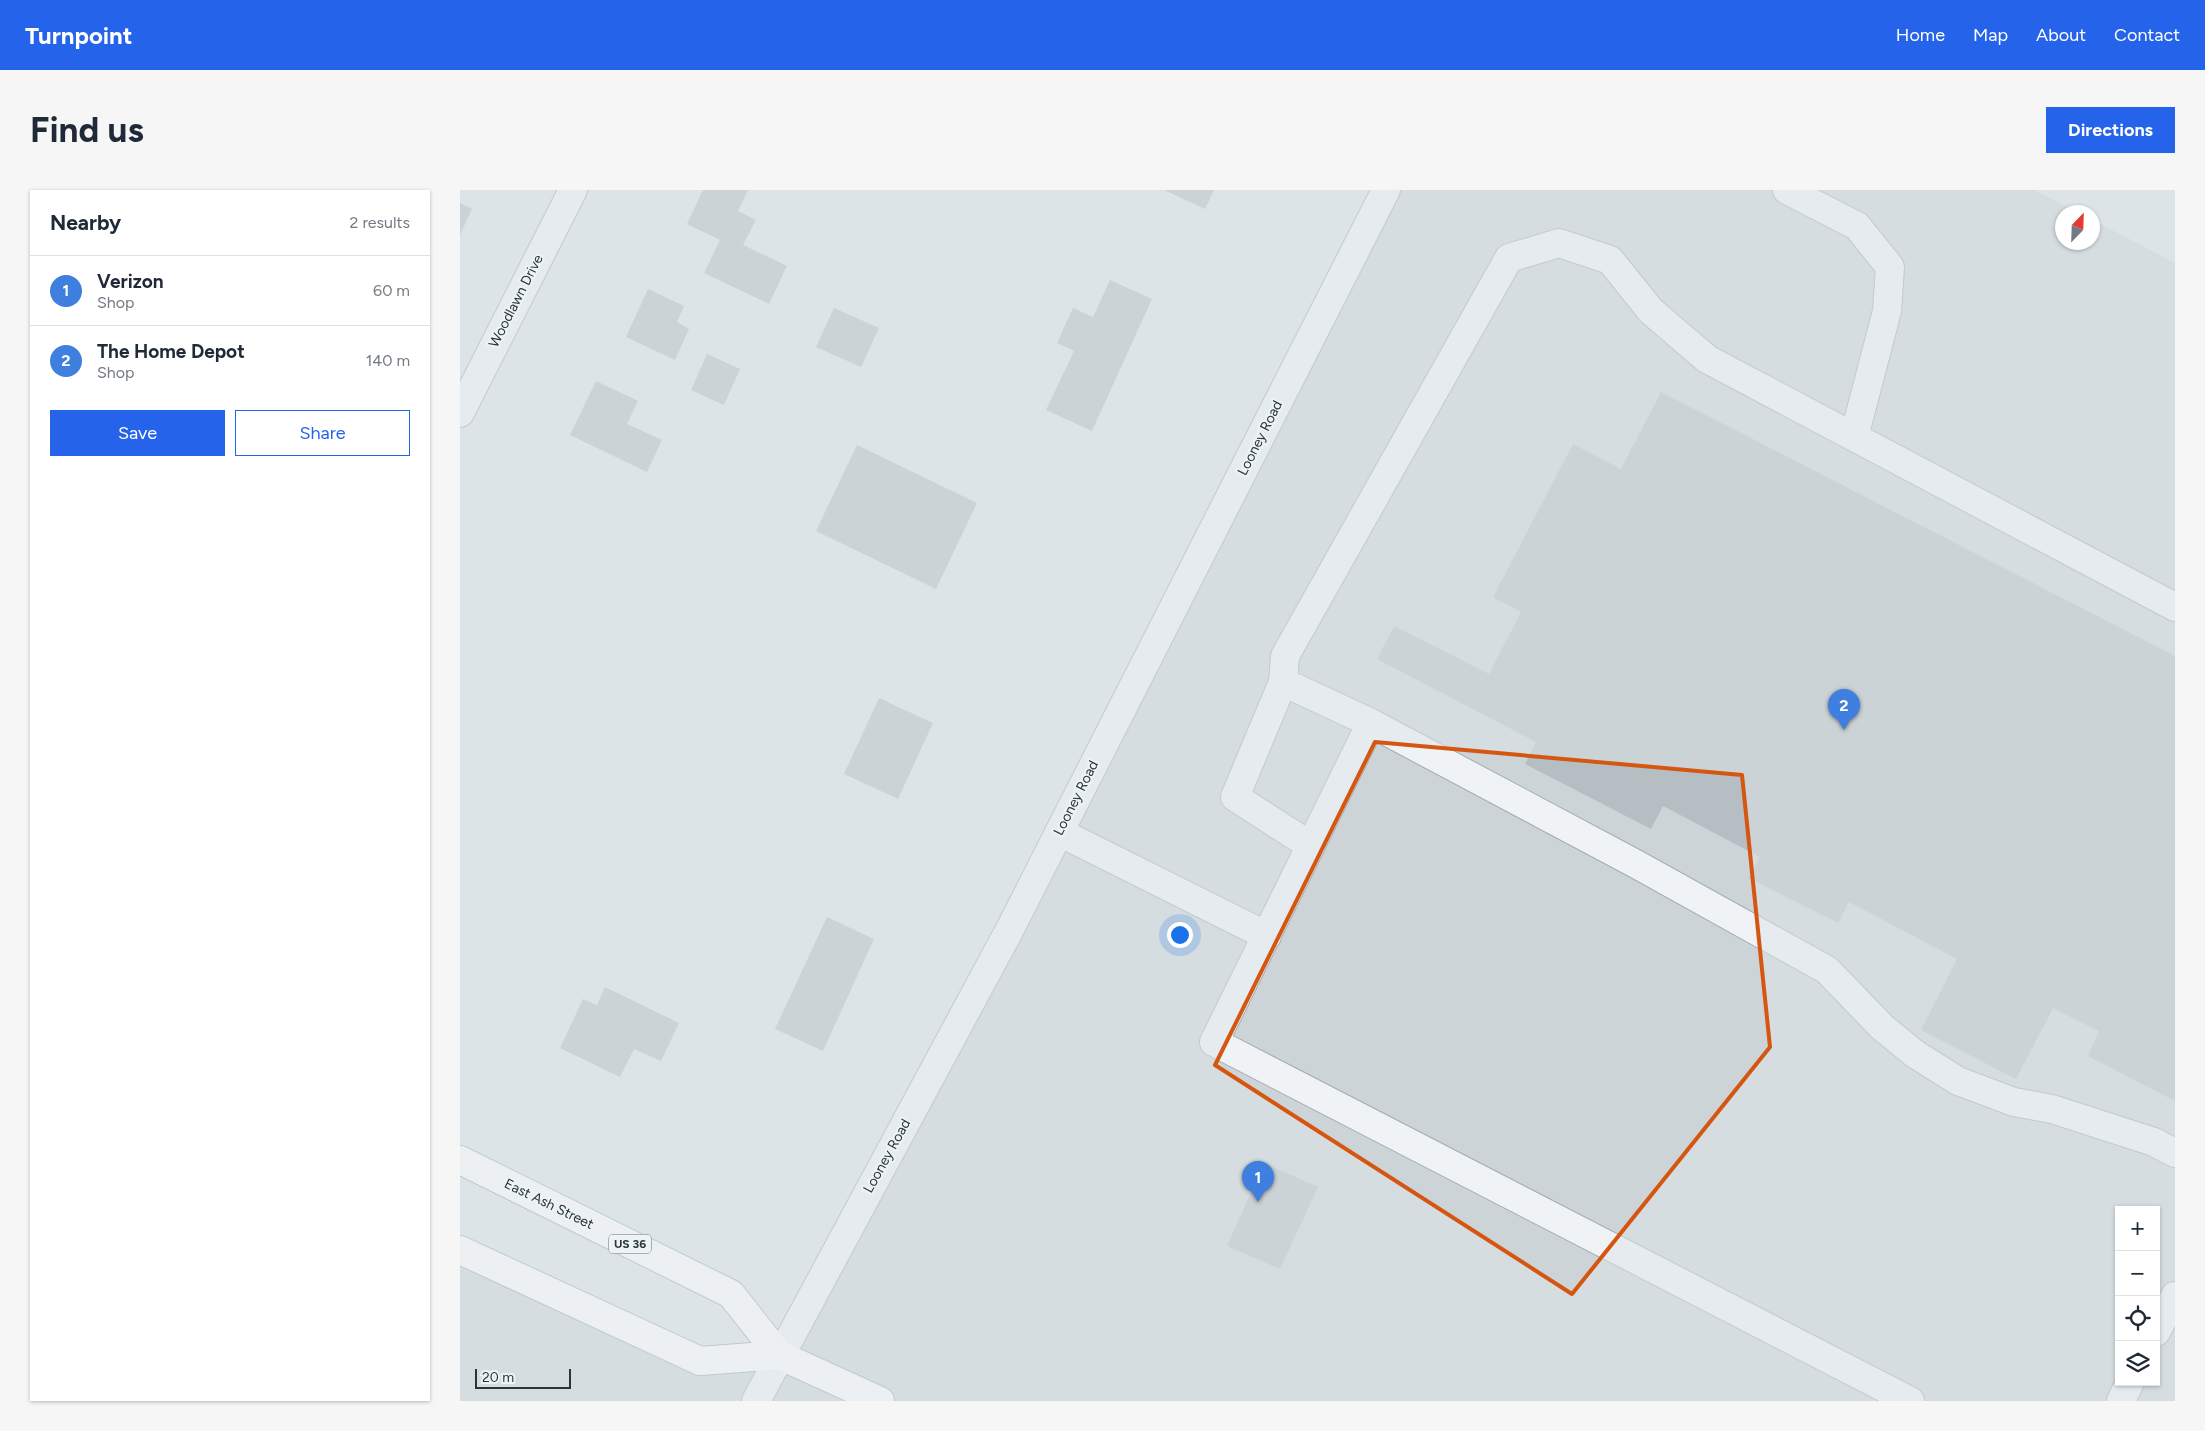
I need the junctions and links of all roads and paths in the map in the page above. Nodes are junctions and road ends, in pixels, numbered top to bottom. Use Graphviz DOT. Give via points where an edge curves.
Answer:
graph roads {
  1 [pos="573,190"];
  2 [pos="1386,190"];
  3 [pos="1787,190"];
  4 [pos="460,413"];
  5 [pos="1854,437"];
  6 [pos="2175,607"];
  7 [pos="1283,682"];
  8 [pos="1372,723"];
  9 [pos="1059,832"];
  10 [pos="1311,846"];
  11 [pos="1267,936"];
  12 [pos="2175,1153"];
  13 [pos="460,1160"];
  14 [pos="460,1250"];
  15 [pos="2175,1296"];
  16 [pos="2160,1324"];
  17 [pos="779,1355"];
  18 [pos="2128,1386"];
  19 [pos="756,1401"];
  20 [pos="880,1401"];
  21 [pos="1910,1401"];
  22 [pos="2120,1401"];
  1 -- 4 [label="street, Woodlawn Drive"];
  2 -- 9 [label="street, Looney Road"];
  3 -- 5 [label="street" via="1857,226 1890,267 1887,311"];
  5 -- 6 [label="street"];
  5 -- 7 [label="street" via="1707,359 1651,311 1610,260 1559,243 1509,258 1285,656"];
  7 -- 8 [label="street"];
  7 -- 10 [label="street" via="1235,797"];
  8 -- 10 [label="street"];
  8 -- 12 [label="street" via="1826,970 1882,1027 1915,1054 1958,1081 2014,1102 2052,1108"];
  9 -- 11 [label="street"];
  9 -- 17 [label="street, Looney Road" via="1010,929"];
  10 -- 11 [label="street"];
  11 -- 21 [label="street" via="1214,1042"];
  13 -- 17 [label="main road, East Ash Street / US 36" via="731,1294"];
  14 -- 17 [label="main road, East Ash Street / US 36" via="700,1361"];
  15 -- 16 [label="street"];
  17 -- 19 [label="street, Looney Road"];
  17 -- 20 [label="main road, East Ash Street / US 36"];
  18 -- 22 [label="street"];
}
